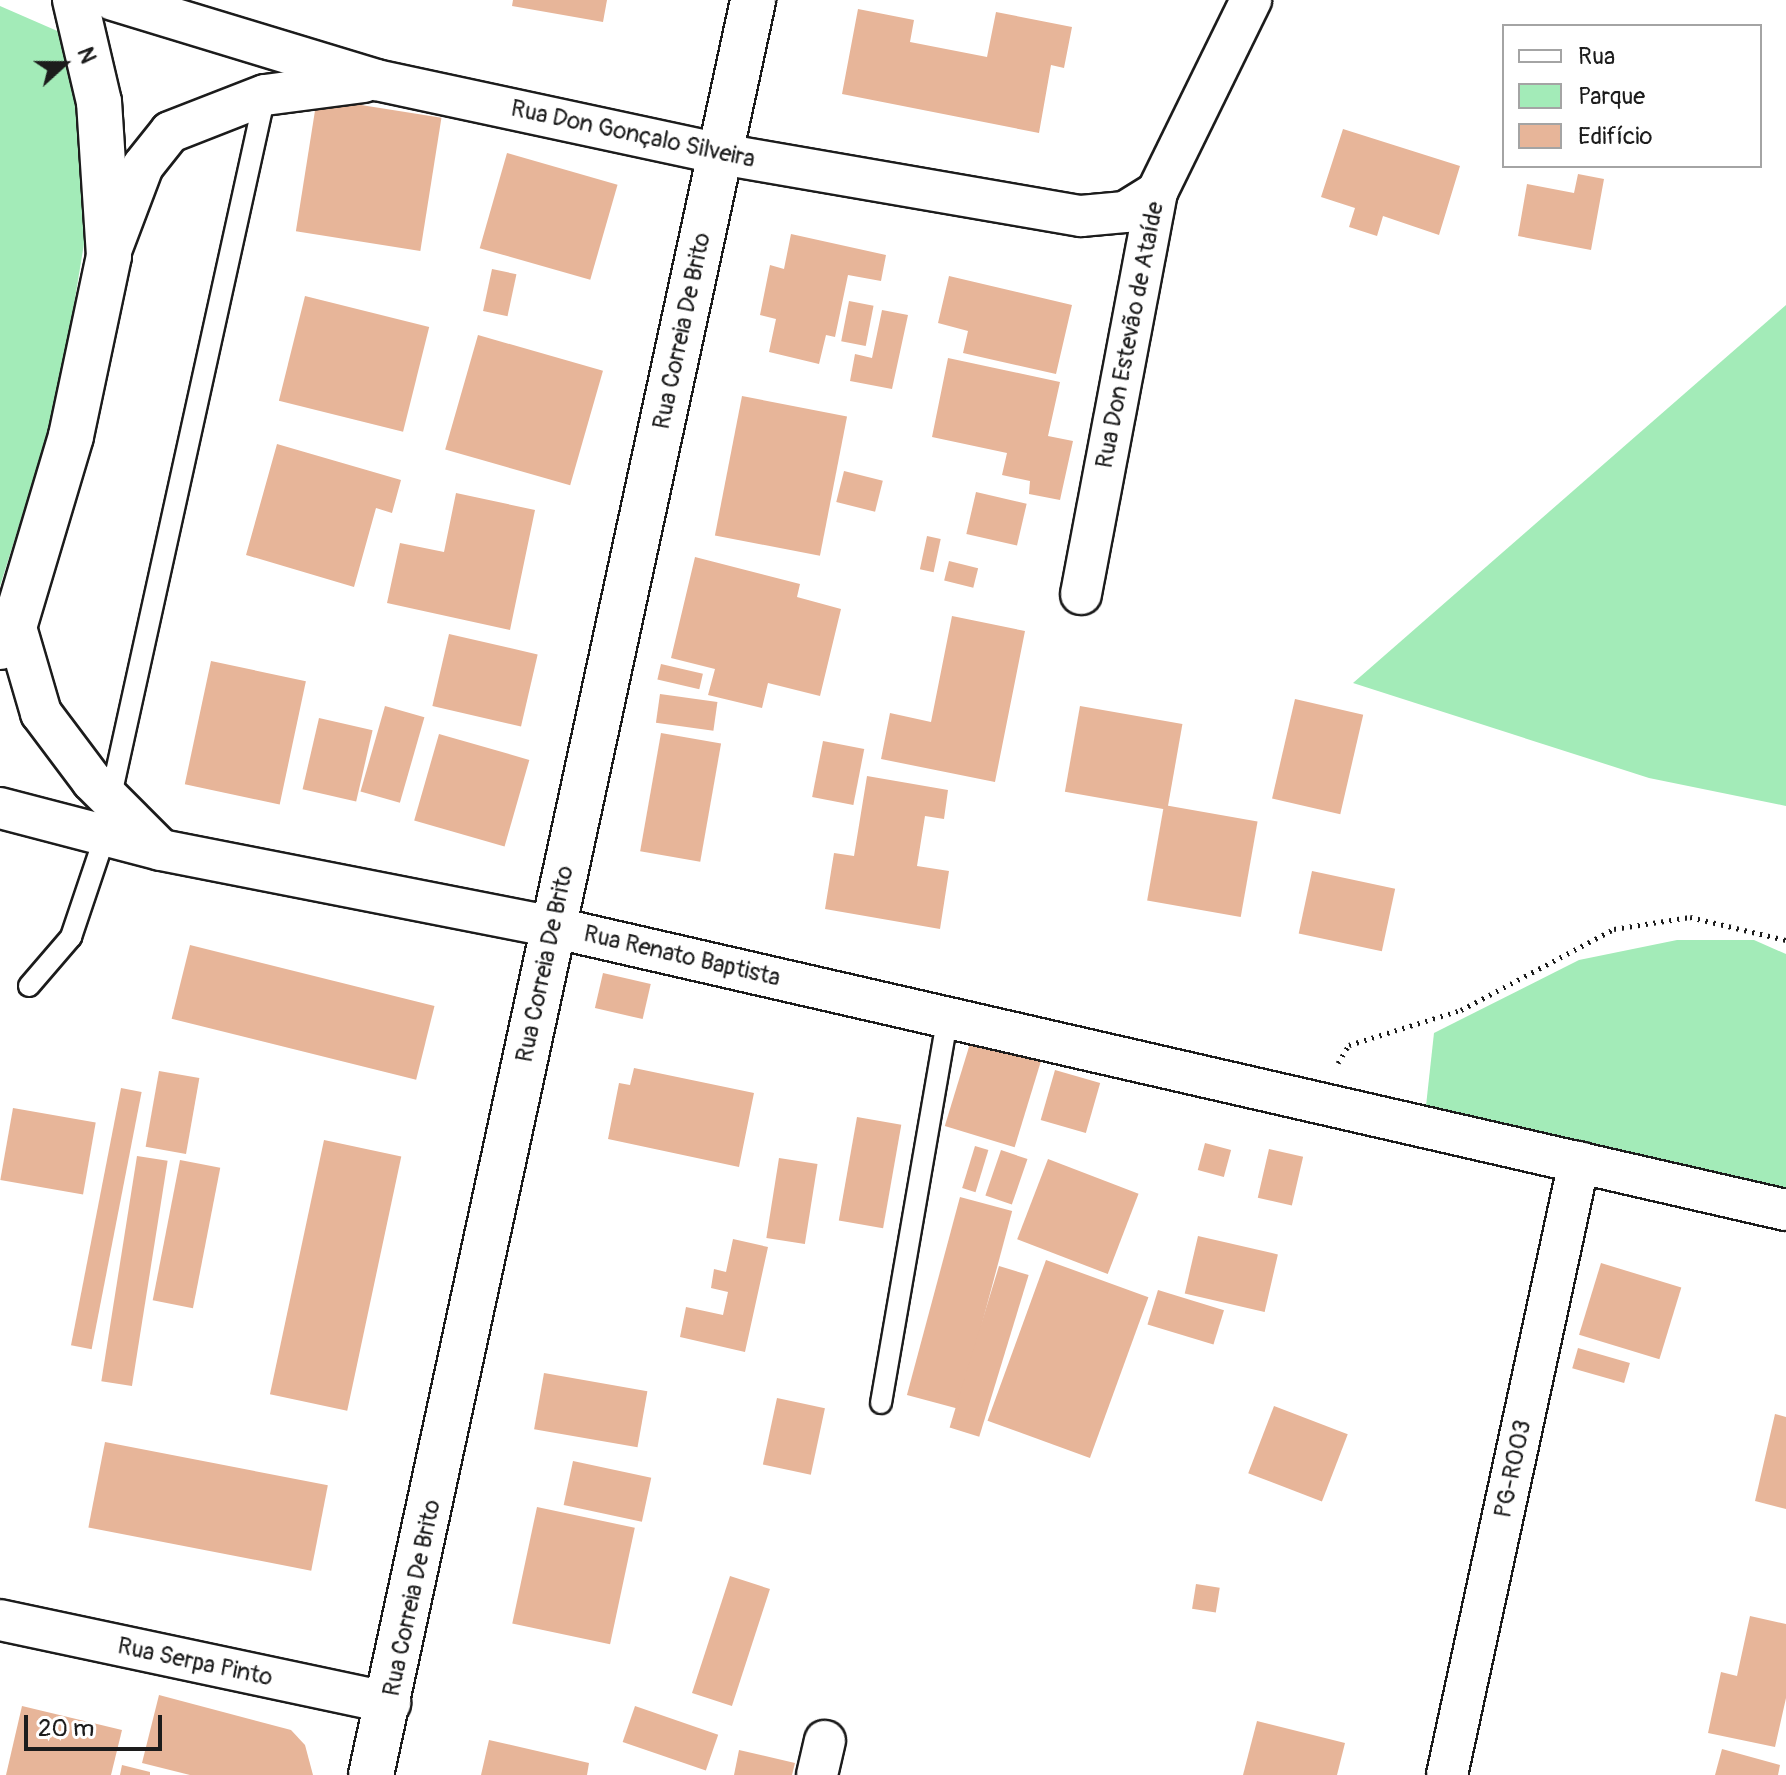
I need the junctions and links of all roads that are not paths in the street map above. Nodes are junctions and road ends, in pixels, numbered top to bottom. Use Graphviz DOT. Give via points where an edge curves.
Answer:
graph roads {
  1 [pos="75,0"];
  2 [pos="113,0"];
  3 [pos="753,0"];
  4 [pos="1251,0"];
  5 [pos="376,80"];
  6 [pos="265,95"];
  7 [pos="721,154"];
  8 [pos="1157,192"];
  9 [pos="109,256"];
  10 [pos="1081,594"];
  11 [pos="7,636"];
  12 [pos="0,808"];
  13 [pos="108,818"];
  14 [pos="552,927"];
  15 [pos="29,986"];
  16 [pos="948,1017"];
  17 [pos="1579,1162"];
  18 [pos="1786,1210"];
  19 [pos="881,1403"];
  20 [pos="0,1620"];
  21 [pos="390,1703"];
  22 [pos="371,1775"];
  23 [pos="1447,1775"];
  1 -- 9 [label="street" via="99,102"];
  2 -- 5 [label="street, Rua Don Gonçalo Silveira"];
  3 -- 7 [label="street, Rua Correia De Brito"];
  4 -- 8 [label="street, Rua Don Estevão de Ataíde"];
  5 -- 6 [label="street"];
  5 -- 7 [label="street, Rua Don Gonçalo Silveira"];
  6 -- 9 [label="street" via="170,132 143,166"];
  6 -- 13 [label="lane"];
  7 -- 8 [label="street, Rua Don Gonçalo Silveira" via="1081,216 1125,212"];
  7 -- 14 [label="street, Rua Correia De Brito"];
  8 -- 10 [label="street, Rua Don Estevão de Ataíde"];
  9 -- 11 [label="street" via="71,436"];
  11 -- 13 [label="street" via="41,713"];
  12 -- 13 [label="street, Rua Renato Baptista"];
  13 -- 14 [label="street, Rua Renato Baptista" via="161,850"];
  13 -- 15 [label="lane" via="71,937"];
  14 -- 16 [label="street, Rua Renato Baptista"];
  14 -- 21 [label="street, Rua Correia De Brito"];
  16 -- 17 [label="street, Rua Renato Baptista"];
  16 -- 19 [label="lane"];
  17 -- 18 [label="street, Rua Renato Baptista"];
  17 -- 23 [label="street, PG-R003"];
  20 -- 21 [label="street, Rua Serpa Pinto"];
  21 -- 22 [label="street, Rua Correia De Brito"];
}
